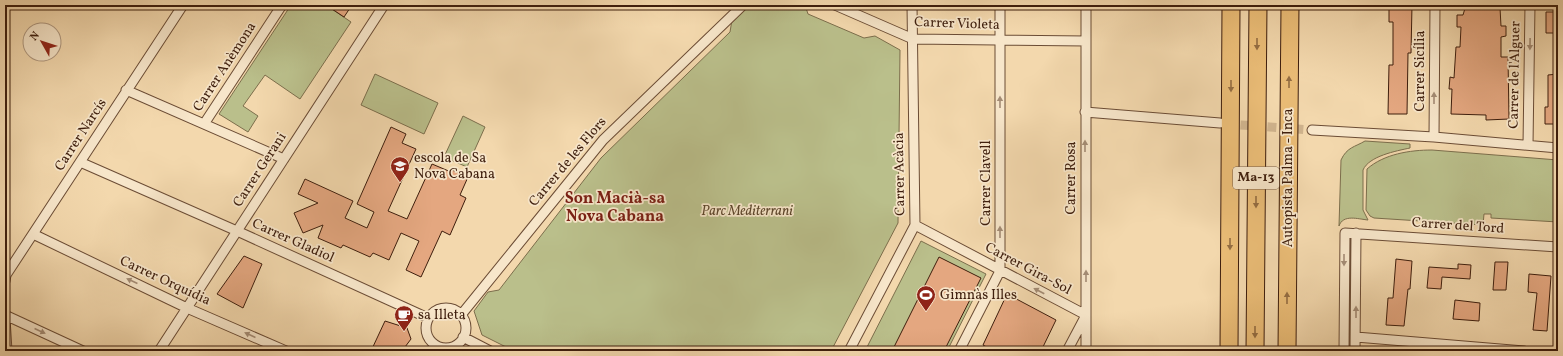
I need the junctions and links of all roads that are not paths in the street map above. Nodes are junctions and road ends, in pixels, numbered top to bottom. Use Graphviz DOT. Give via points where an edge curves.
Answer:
graph roads {
  1 [pos="183,5"];
  2 [pos="282,5"];
  3 [pos="384,5"];
  4 [pos="743,5"];
  5 [pos="835,5"];
  6 [pos="912,5"];
  7 [pos="1000,5"];
  8 [pos="1086,5"];
  9 [pos="1232,5"];
  10 [pos="1258,5"];
  11 [pos="1290,5"];
  12 [pos="1435,5"];
  13 [pos="1530,5"];
  14 [pos="913,39"];
  15 [pos="1000,39"];
  16 [pos="1086,41"];
  17 [pos="126,90"];
  18 [pos="1085,112"];
  19 [pos="1220,123"];
  20 [pos="204,124"];
  21 [pos="1312,130"];
  22 [pos="1434,137"];
  23 [pos="1528,145"];
  24 [pos="1558,148"];
  25 [pos="284,159"];
  26 [pos="80,162"];
  27 [pos="915,224"];
  28 [pos="237,231"];
  29 [pos="1356,233"];
  30 [pos="33,234"];
  31 [pos="1558,248"];
  32 [pos="1000,271"];
  33 [pos="5,281"];
  34 [pos="187,308"];
  35 [pos="461,315"];
  36 [pos="1086,315"];
  37 [pos="5,316"];
  38 [pos="428,318"];
  39 [pos="464,337"];
  40 [pos="1356,337"];
  41 [pos="433,343"];
  42 [pos="7,351"];
  43 [pos="83,351"];
  44 [pos="159,351"];
  45 [pos="286,351"];
  46 [pos="427,351"];
  47 [pos="490,351"];
  48 [pos="849,351"];
  49 [pos="959,351"];
  50 [pos="1067,351"];
  51 [pos="1086,351"];
  52 [pos="1229,351"];
  53 [pos="1255,351"];
  54 [pos="1287,351"];
  55 [pos="1344,351"];
  56 [pos="1356,351"];
  57 [pos="1524,351"];
  1 -- 17 [label="street, Carrer Narcís"];
  2 -- 20 [label="street, Carrer Anèmona"];
  3 -- 25 [label="street, Carrer Gerani"];
  4 -- 35 [label="street, Carrer de les Flors" via="603,140"];
  5 -- 14 [label="street, Carrer Violeta"];
  6 -- 14 [label="street, Carrer Acàcia"];
  7 -- 15 [label="street, Carrer Clavell"];
  8 -- 16 [label="street, Carrer Rosa"];
  9 -- 52 [label="highway, one-way"];
  10 -- 53 [label="highway, Ma-13, one-way"];
  54 -- 11 [label="highway, Autopista Palma - Inca / Ma-13, one-way"];
  22 -- 12 [label="street, Carrer Sicília, one-way"];
  13 -- 23 [label="street, Carrer de l'Alguer, one-way"];
  14 -- 15 [label="street, Carrer Violeta"];
  14 -- 27 [label="street, Carrer Acàcia"];
  15 -- 16 [label="street, Carrer Violeta"];
  32 -- 15 [label="street, Carrer Clavell, one-way"];
  16 -- 18 [label="street, Carrer Rosa"];
  17 -- 20 [label="street"];
  17 -- 26 [label="street, Carrer Narcís"];
  18 -- 19 [label="street"];
  36 -- 18 [label="street, Carrer Rosa, one-way"];
  20 -- 25 [label="street"];
  21 -- 22 [label="street"];
  22 -- 23 [label="street"];
  23 -- 24 [label="street"];
  25 -- 28 [label="street, Carrer Gerani"];
  26 -- 28 [label="street, Carrer Gladiol"];
  26 -- 30 [label="street, Carrer Narcís"];
  27 -- 32 [label="street, Carrer Gira-Sol"];
  27 -- 48 [label="street, Carrer Acàcia"];
  28 -- 34 [label="street, Carrer Gerani"];
  28 -- 38 [label="street, Carrer Gladiol"];
  29 -- 31 [label="street, Carrer del Tord"];
  40 -- 29 [label="street, one-way"];
  29 -- 55 [label="street, one-way" via="1345,233"];
  30 -- 33 [label="street, Carrer Narcís" via="6,275"];
  34 -- 30 [label="street, Carrer Orquídia, one-way"];
  36 -- 32 [label="street, Carrer Gira-Sol, one-way"];
  32 -- 49 [label="street, Carrer Clavell"];
  34 -- 44 [label="street, Carrer Gerani"];
  45 -- 34 [label="street, Carrer Orquídia, one-way"];
  35 -- 38 [label="street" via="456,310 442,308"];
  35 -- 39 [label="street" via="466,323"];
  36 -- 50 [label="street"];
  36 -- 51 [label="street, Carrer Rosa"];
  37 -- 42 [label="street"];
  37 -- 43 [label="street, one-way"];
  38 -- 41 [label="street" via="426,331"];
  39 -- 41 [label="street" via="452,347 446,348"];
  39 -- 47 [label="street"];
  40 -- 56 [label="street"];
  40 -- 57 [label="street"];
  41 -- 46 [label="street"];
}
